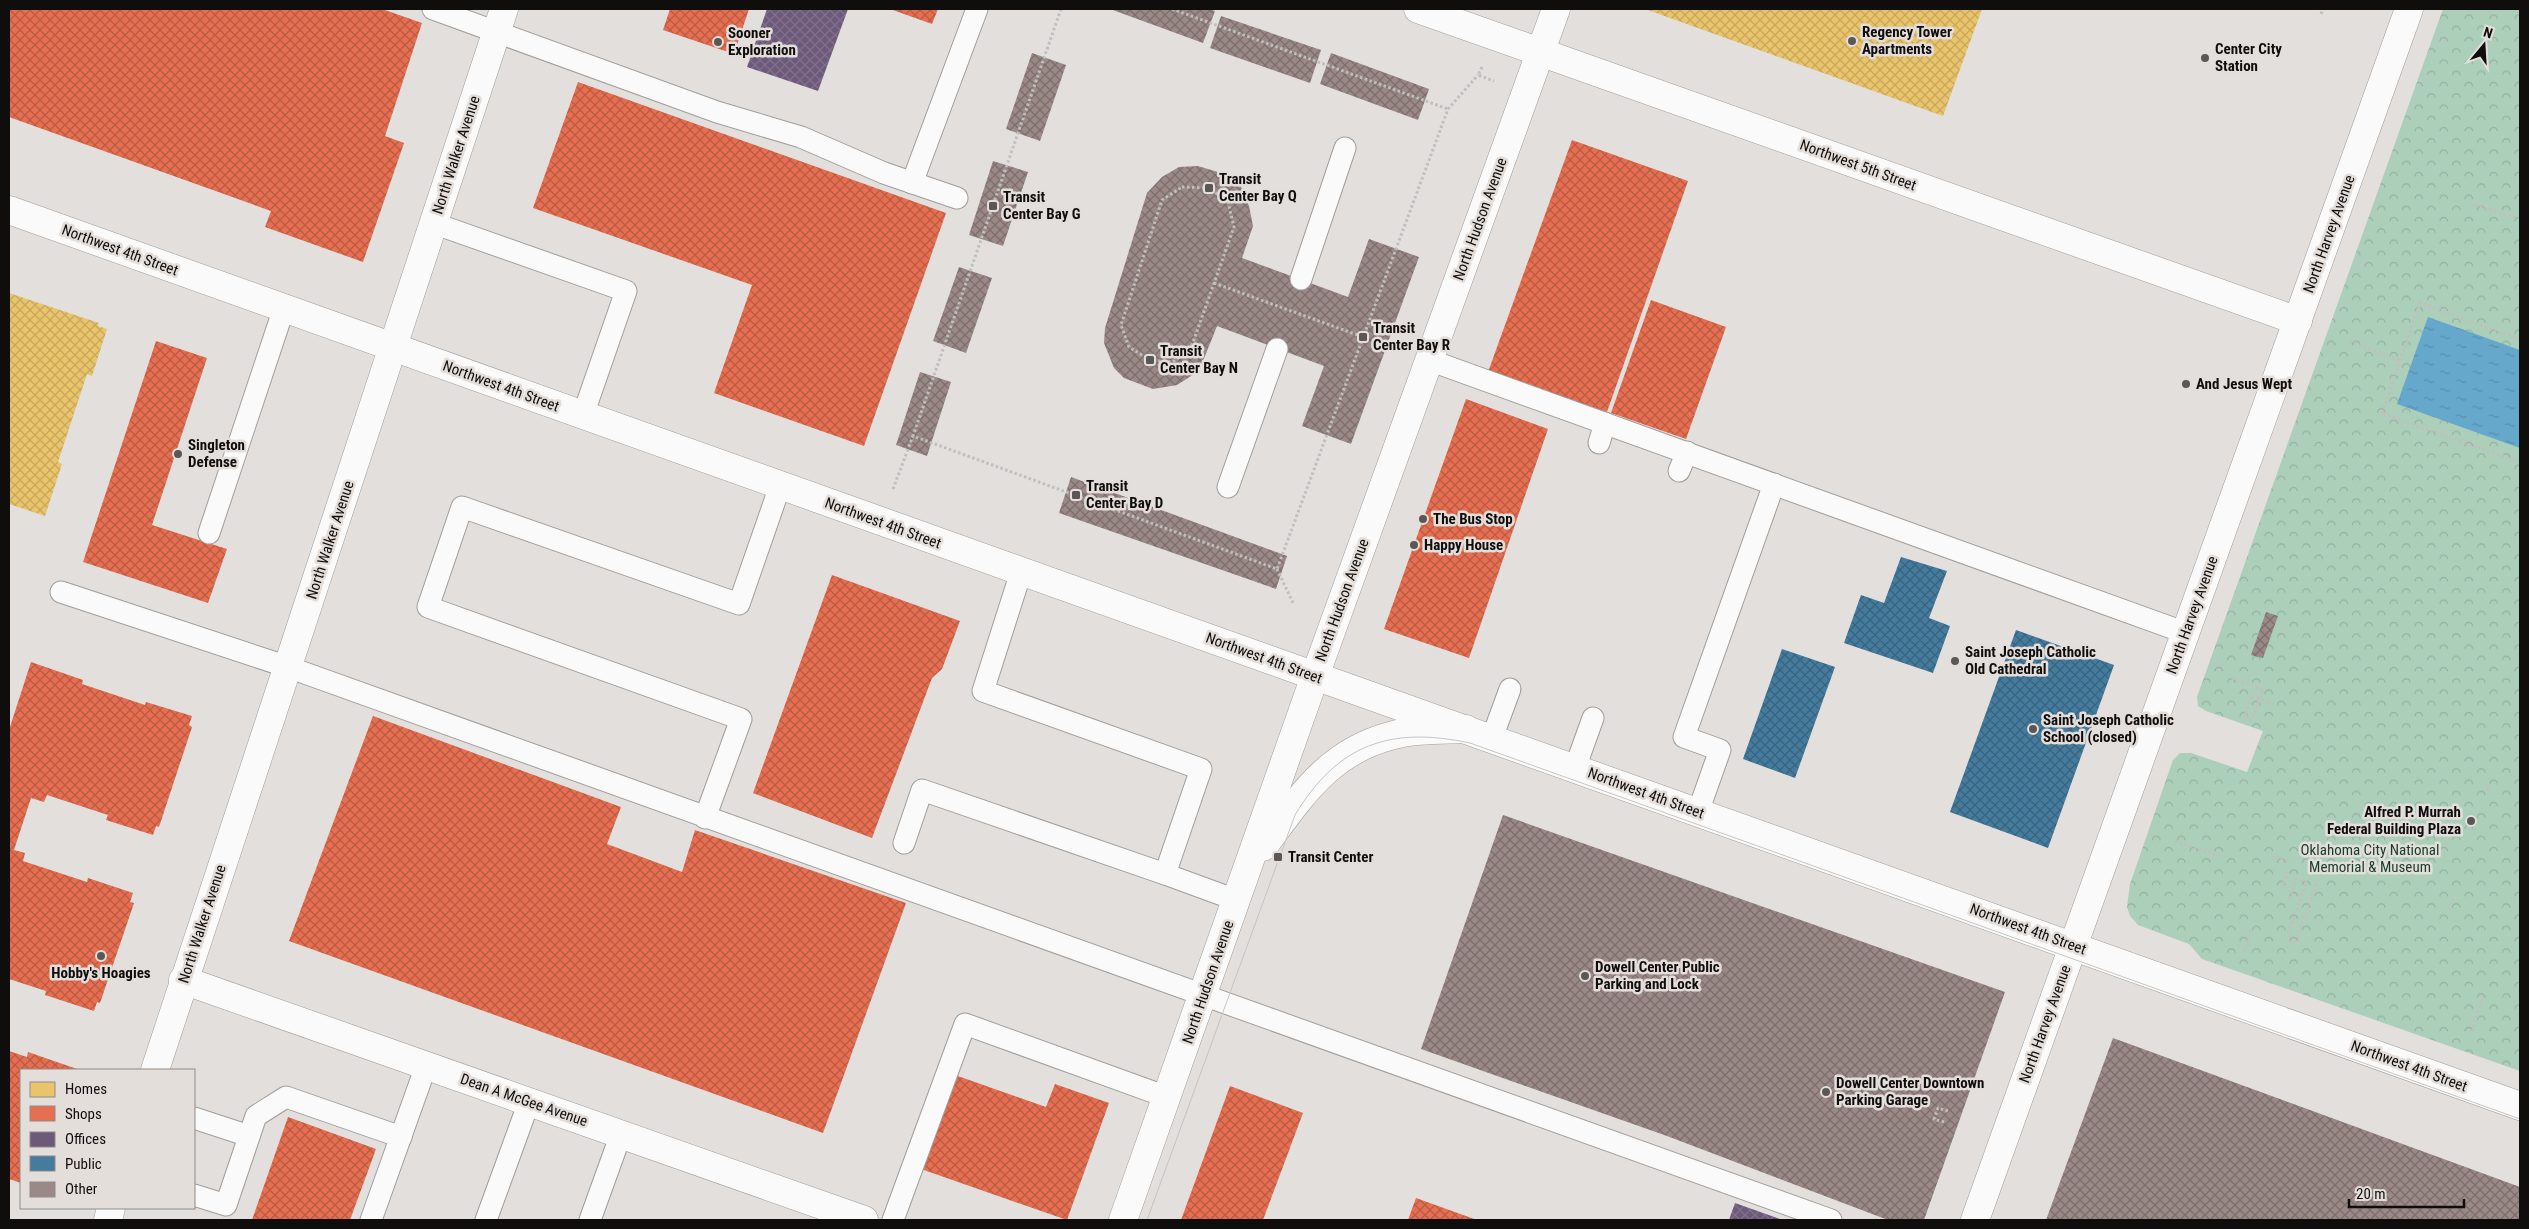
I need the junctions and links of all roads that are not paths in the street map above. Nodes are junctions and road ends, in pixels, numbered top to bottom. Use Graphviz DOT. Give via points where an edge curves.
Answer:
graph roads {
  1 [pos="433,9"];
  2 [pos="977,9"];
  3 [pos="1418,9"];
  4 [pos="1556,9"];
  5 [pos="2409,9"];
  6 [pos="501,20"];
  7 [pos="1540,52"];
  8 [pos="1345,148"];
  9 [pos="912,183"];
  10 [pos="957,198"];
  11 [pos="9,210"];
  12 [pos="433,223"];
  13 [pos="1301,279"];
  14 [pos="284,308"];
  15 [pos="2298,321"];
  16 [pos="393,347"];
  17 [pos="1276,348"];
  18 [pos="1429,360"];
  19 [pos="584,416"];
  20 [pos="1774,484"];
  21 [pos="780,486"];
  22 [pos="1228,487"];
  23 [pos="209,533"];
  24 [pos="1021,572"];
  25 [pos="62,592"];
  26 [pos="2186,633"];
  27 [pos="288,667"];
  28 [pos="1315,676"];
  29 [pos="1510,689"];
  30 [pos="1593,718"];
  31 [pos="1466,729"];
  32 [pos="1492,738"];
  33 [pos="1576,768"];
  34 [pos="1698,812"];
  35 [pos="706,818"];
  36 [pos="904,842"];
  37 [pos="1247,868"];
  38 [pos="1165,874"];
  39 [pos="1236,900"];
  40 [pos="2073,946"];
  41 [pos="184,980"];
  42 [pos="1203,994"];
  43 [pos="426,1066"];
  44 [pos="155,1069"];
  45 [pos="1167,1097"];
  46 [pos="529,1102"];
  47 [pos="2520,1106"];
  48 [pos="195,1118"];
  49 [pos="621,1134"];
  50 [pos="249,1136"];
  51 [pos="401,1137"];
  52 [pos="195,1195"];
  53 [pos="371,1220"];
  54 [pos="486,1220"];
  55 [pos="590,1220"];
  56 [pos="864,1220"];
  57 [pos="893,1220"];
  58 [pos="1123,1220"];
  59 [pos="1831,1220"];
  60 [pos="1975,1220"];
  1 -- 6 [label="lane"];
  2 -- 9 [label="lane"];
  3 -- 7 [label="street, Northwest 5th Street"];
  4 -- 7 [label="street, North Hudson Avenue"];
  5 -- 15 [label="street, North Harvey Avenue"];
  6 -- 9 [label="lane" via="717,112 800,137"];
  6 -- 12 [label="street, North Walker Avenue"];
  7 -- 15 [label="street, Northwest 5th Street"];
  7 -- 18 [label="street, North Hudson Avenue"];
  8 -- 13 [label="lane"];
  9 -- 10 [label="lane"];
  11 -- 14 [label="street, Northwest 4th Street"];
  12 -- 16 [label="street, North Walker Avenue"];
  12 -- 19 [label="lane" via="626,291"];
  14 -- 16 [label="street, Northwest 4th Street"];
  14 -- 23 [label="lane"];
  15 -- 26 [label="street, North Harvey Avenue"];
  16 -- 19 [label="street, Northwest 4th Street"];
  16 -- 27 [label="street, North Walker Avenue"];
  17 -- 22 [label="lane"];
  18 -- 20 [label="lane" via="1602,433 1683,462"];
  18 -- 28 [label="street, North Hudson Avenue"];
  19 -- 21 [label="street, Northwest 4th Street"];
  20 -- 26 [label="lane"];
  20 -- 34 [label="lane" via="1684,737 1720,750"];
  21 -- 24 [label="street, Northwest 4th Street"];
  21 -- 35 [label="lane" via="739,604 462,507 428,607 741,719"];
  24 -- 28 [label="street, Northwest 4th Street"];
  24 -- 38 [label="lane" via="983,691 1201,769"];
  25 -- 27 [label="lane"];
  26 -- 40 [label="street, North Harvey Avenue"];
  27 -- 35 [label="lane"];
  27 -- 41 [label="street, North Walker Avenue"];
  28 -- 31 [label="street, Northwest 4th Street"];
  28 -- 37 [label="street, North Hudson Avenue"];
  29 -- 32 [label="lane"];
  30 -- 33 [label="lane"];
  31 -- 32 [label="street, Northwest 4th Street"];
  31 -- 37 [label="street" via="1391,735 1345,754 1326,768 1306,790"];
  32 -- 33 [label="street, Northwest 4th Street"];
  33 -- 34 [label="street, Northwest 4th Street"];
  34 -- 40 [label="street, Northwest 4th Street"];
  35 -- 42 [label="lane"];
  36 -- 38 [label="lane" via="922,790"];
  37 -- 39 [label="street, North Hudson Avenue"];
  38 -- 39 [label="lane"];
  39 -- 42 [label="street, North Hudson Avenue"];
  40 -- 47 [label="street, Northwest 4th Street"];
  40 -- 60 [label="street, North Harvey Avenue"];
  41 -- 43 [label="street, Dean A McGee Avenue"];
  41 -- 44 [label="street, North Walker Avenue"];
  42 -- 45 [label="street, North Hudson Avenue"];
  42 -- 59 [label="lane"];
  43 -- 46 [label="street, Dean A McGee Avenue"];
  43 -- 51 [label="lane"];
  45 -- 57 [label="lane" via="965,1024"];
  45 -- 58 [label="street, North Hudson Avenue"];
  46 -- 49 [label="street, Dean A McGee Avenue"];
  46 -- 54 [label="lane"];
  48 -- 50 [label="lane"];
  49 -- 55 [label="lane"];
  49 -- 56 [label="street, Dean A McGee Avenue"];
  50 -- 51 [label="lane" via="256,1116 286,1097"];
  50 -- 52 [label="lane" via="226,1205"];
  51 -- 53 [label="lane"];
}
